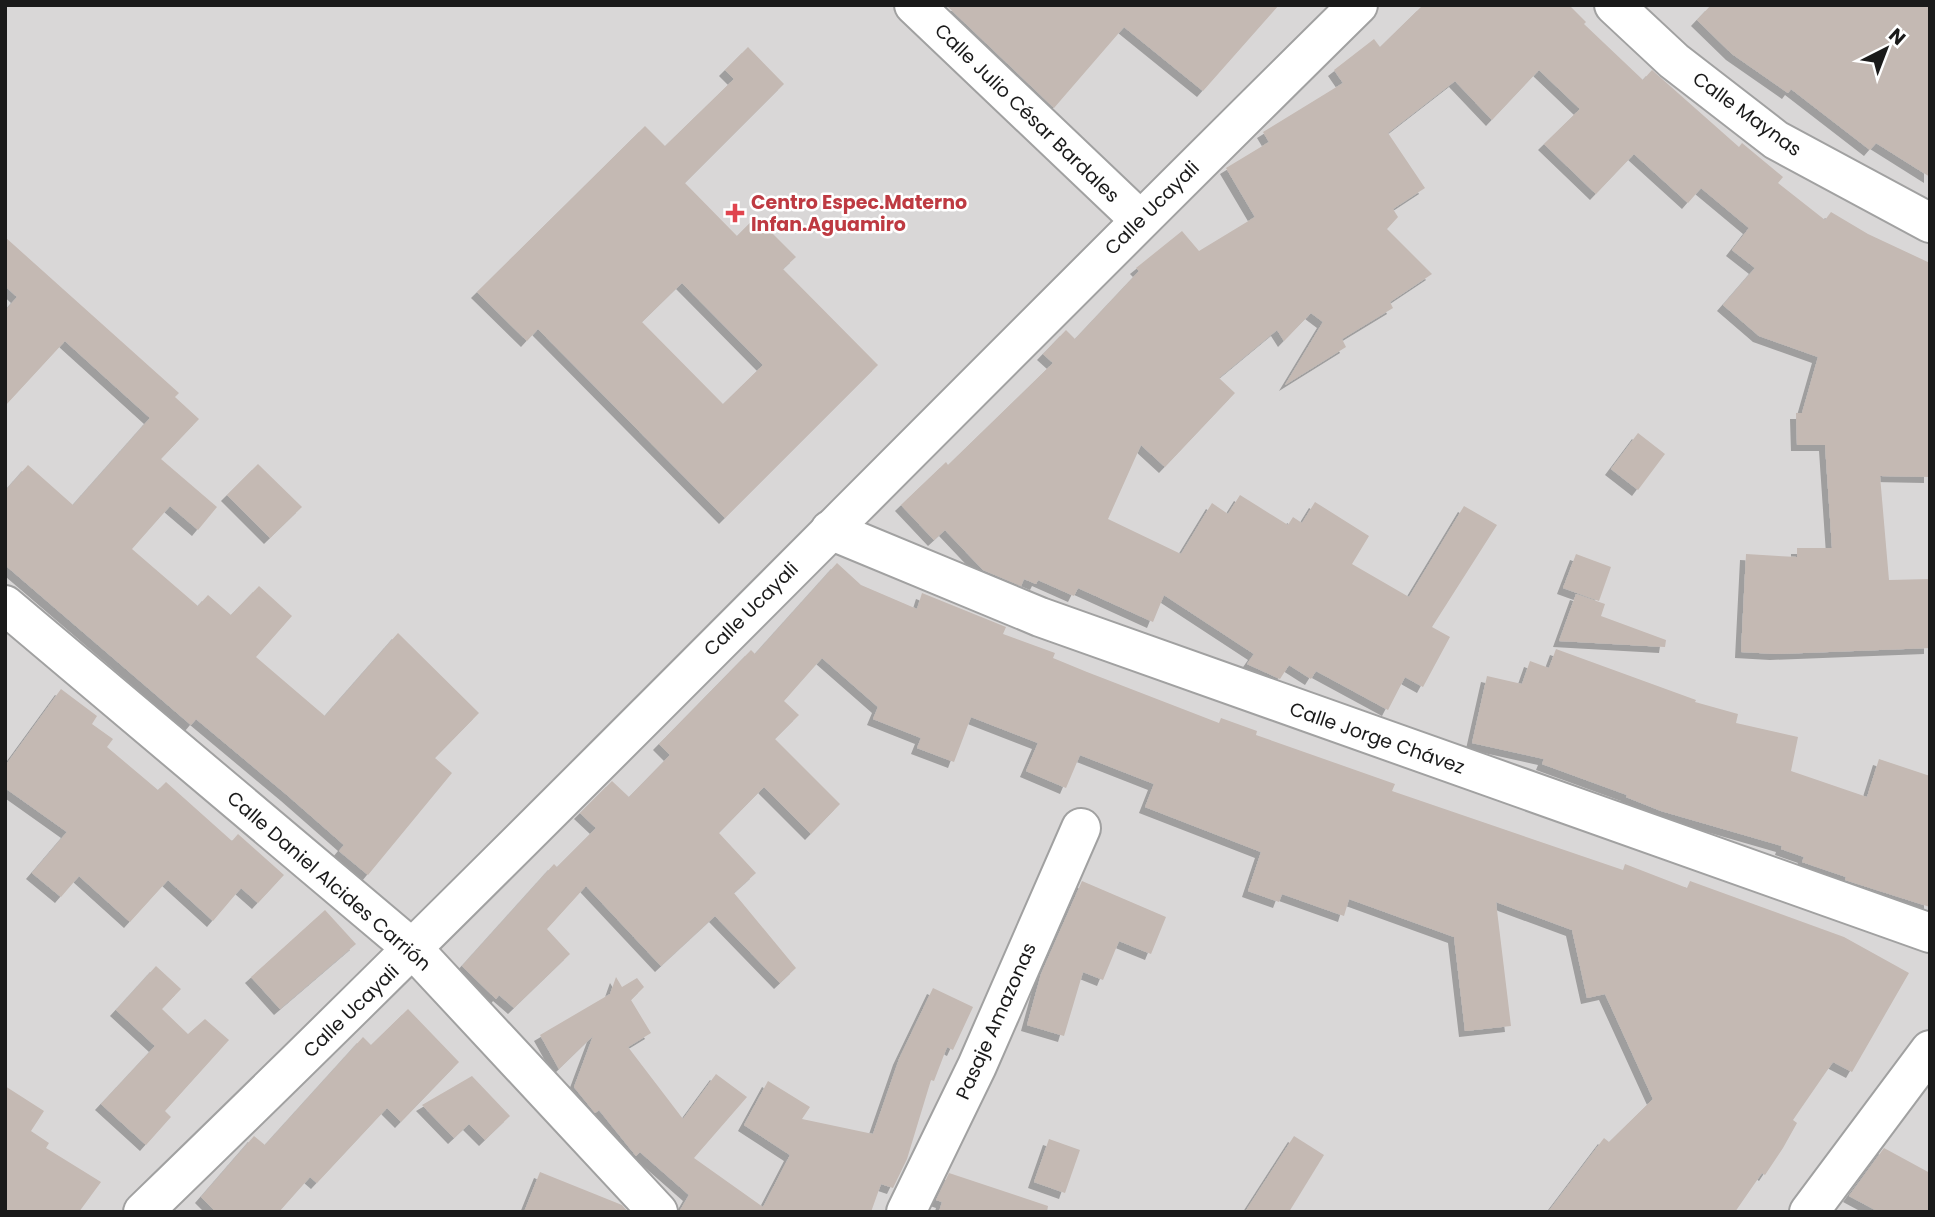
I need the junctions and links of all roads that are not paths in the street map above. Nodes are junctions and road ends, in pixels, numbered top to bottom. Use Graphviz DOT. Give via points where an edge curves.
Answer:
graph roads {
  1 [pos="914,5"];
  2 [pos="1358,5"];
  3 [pos="1614,5"];
  4 [pos="1140,220"];
  5 [pos="1930,223"];
  6 [pos="830,530"];
  7 [pos="5,605"];
  8 [pos="1081,828"];
  9 [pos="1930,933"];
  10 [pos="414,950"];
  11 [pos="1930,1050"];
  12 [pos="143,1212"];
  13 [pos="658,1212"];
  14 [pos="906,1212"];
  15 [pos="1809,1212"];
  1 -- 4 [label="street, Calle Julio César Bardales"];
  2 -- 4 [label="street, Calle Ucayali"];
  3 -- 5 [label="street, Calle Maynas" via="1674,61 1776,140"];
  4 -- 6 [label="street, Calle Ucayali"];
  6 -- 9 [label="street, Calle Jorge Chávez" via="1040,617"];
  6 -- 10 [label="street, Calle Ucayali"];
  7 -- 10 [label="street, Calle Daniel Alcides Carrión"];
  8 -- 14 [label="street, Pasaje Amazonas" via="977,1066"];
  10 -- 12 [label="street, Calle Ucayali"];
  10 -- 13 [label="street, Calle Daniel Alcides Carrión"];
  11 -- 15 [label="street"];
}
